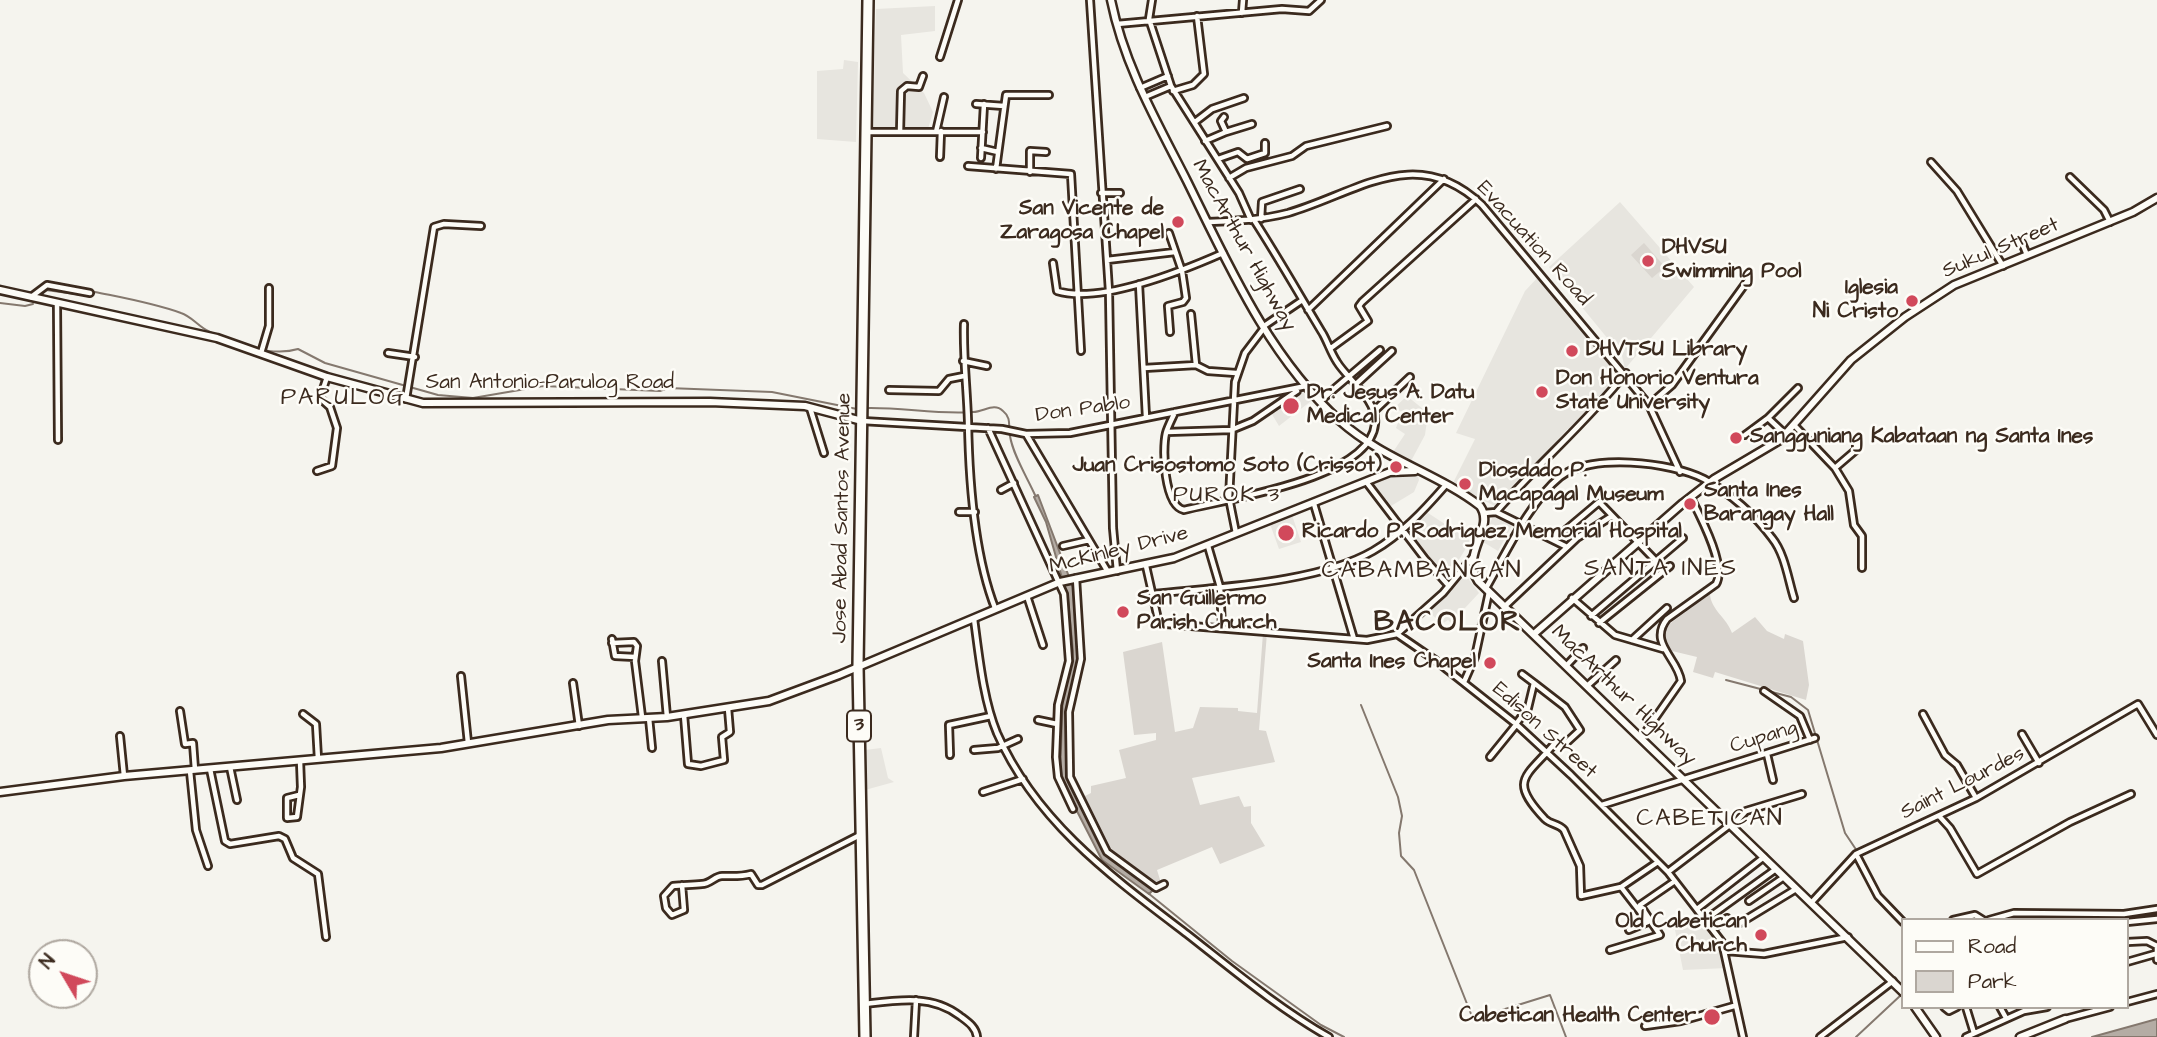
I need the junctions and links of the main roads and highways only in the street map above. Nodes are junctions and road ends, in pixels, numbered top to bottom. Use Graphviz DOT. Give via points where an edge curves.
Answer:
graph roads {
  1 [pos="868,0"];
  2 [pos="865,1037"];
  1 -- 2 [label="highway, Jose Abad Santos Avenue / 3" via="858,666"];
}
